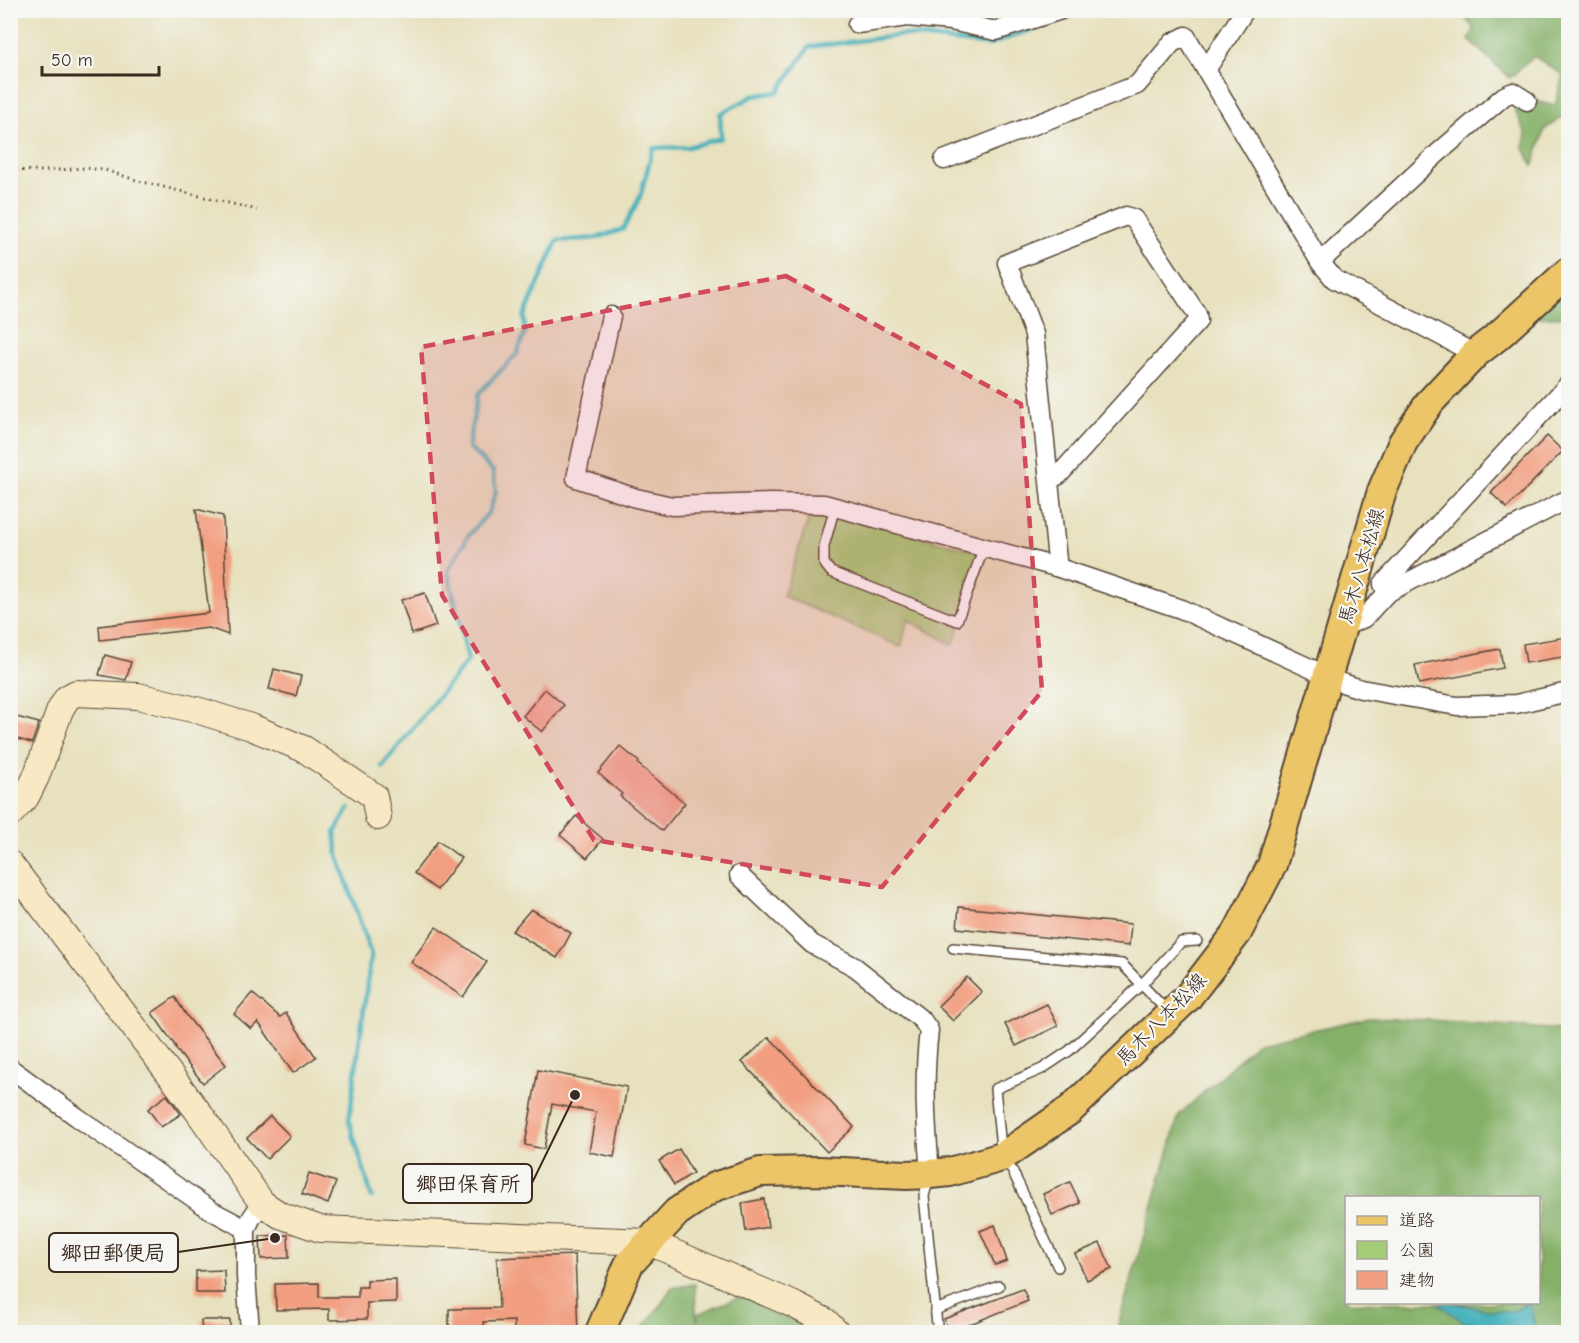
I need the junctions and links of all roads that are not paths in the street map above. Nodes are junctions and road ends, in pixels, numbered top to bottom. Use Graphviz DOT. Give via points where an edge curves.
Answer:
graph roads {
  1 [pos="1061,10"];
  2 [pos="1245,10"];
  3 [pos="857,24"];
  4 [pos="1206,70"];
  5 [pos="1527,101"];
  6 [pos="944,160"];
  7 [pos="1320,262"];
  8 [pos="1569,272"];
  9 [pos="611,316"];
  10 [pos="1475,354"];
  11 [pos="1569,385"];
  12 [pos="1049,480"];
  13 [pos="1569,500"];
  14 [pos="835,507"];
  15 [pos="984,547"];
  16 [pos="1056,567"];
  17 [pos="1387,593"];
  18 [pos="1343,627"];
  19 [pos="1326,678"];
  20 [pos="1569,692"];
  21 [pos="10,814"];
  22 [pos="378,817"];
  23 [pos="10,864"];
  24 [pos="739,875"];
  25 [pos="1197,941"];
  26 [pos="953,948"];
  27 [pos="1142,984"];
  28 [pos="1170,1014"];
  29 [pos="10,1068"];
  30 [pos="1002,1157"];
  31 [pos="930,1174"];
  32 [pos="262,1203"];
  33 [pos="246,1229"];
  34 [pos="649,1242"];
  35 [pos="1058,1267"];
  36 [pos="999,1286"];
  37 [pos="935,1310"];
  38 [pos="937,1324"];
  39 [pos="250,1332"];
  40 [pos="600,1332"];
  41 [pos="836,1332"];
  1 -- 3 [label="street" via="996,31 907,17"];
  2 -- 4 [label="street"];
  4 -- 6 [label="street" via="1186,36 1172,44 1137,85"];
  4 -- 7 [label="street"];
  5 -- 7 [label="street" via="1513,92 1504,96"];
  7 -- 10 [label="street" via="1334,279"];
  8 -- 10 [label="main road, 馬木八本松線"];
  9 -- 14 [label="street" via="576,478 672,506 770,503"];
  10 -- 18 [label="main road, 馬木八本松線" via="1430,402 1403,442 1382,491"];
  11 -- 17 [label="street" via="1383,584"];
  12 -- 12 [label="street" via="1034,334 1006,263 1126,216 1134,219 1198,321 1059,475"];
  12 -- 16 [label="street"];
  13 -- 17 [label="street"];
  14 -- 15 [label="street"];
  14 -- 15 [label="lane" via="824,546 824,563 831,572 957,621"];
  15 -- 16 [label="street"];
  16 -- 19 [label="street" via="1181,609"];
  17 -- 18 [label="street" via="1364,618"];
  18 -- 19 [label="main road, 馬木八本松線"];
  19 -- 20 [label="street" via="1360,689 1457,706 1516,704"];
  19 -- 28 [label="main road, 馬木八本松線" via="1272,865 1237,933"];
  21 -- 22 [label="street" via="26,797 60,710 67,698 76,693 138,696 251,727 304,749 357,783 374,796"];
  23 -- 32 [label="street" via="197,1110"];
  24 -- 31 [label="street" via="812,944 855,967 922,1020 929,1030 924,1106"];
  25 -- 27 [label="lane" via="1181,942"];
  26 -- 27 [label="lane" via="1122,964"];
  27 -- 28 [label="lane"];
  27 -- 30 [label="lane" via="1070,1051 1042,1069 995,1089"];
  28 -- 30 [label="main road, 馬木八本松線" via="1070,1110"];
  29 -- 33 [label="street" via="212,1210"];
  30 -- 31 [label="main road, 馬木八本松線"];
  30 -- 35 [label="lane" via="1012,1170"];
  31 -- 34 [label="main road, 馬木八本松線" via="760,1172 714,1187 677,1212"];
  31 -- 37 [label="lane" via="924,1196"];
  32 -- 33 [label="street"];
  32 -- 34 [label="street" via="280,1215 320,1228"];
  33 -- 39 [label="street"];
  34 -- 40 [label="main road, 馬木八本松線" via="628,1264"];
  34 -- 41 [label="street" via="792,1304 825,1321"];
  36 -- 37 [label="lane"];
  37 -- 38 [label="lane"];
}
